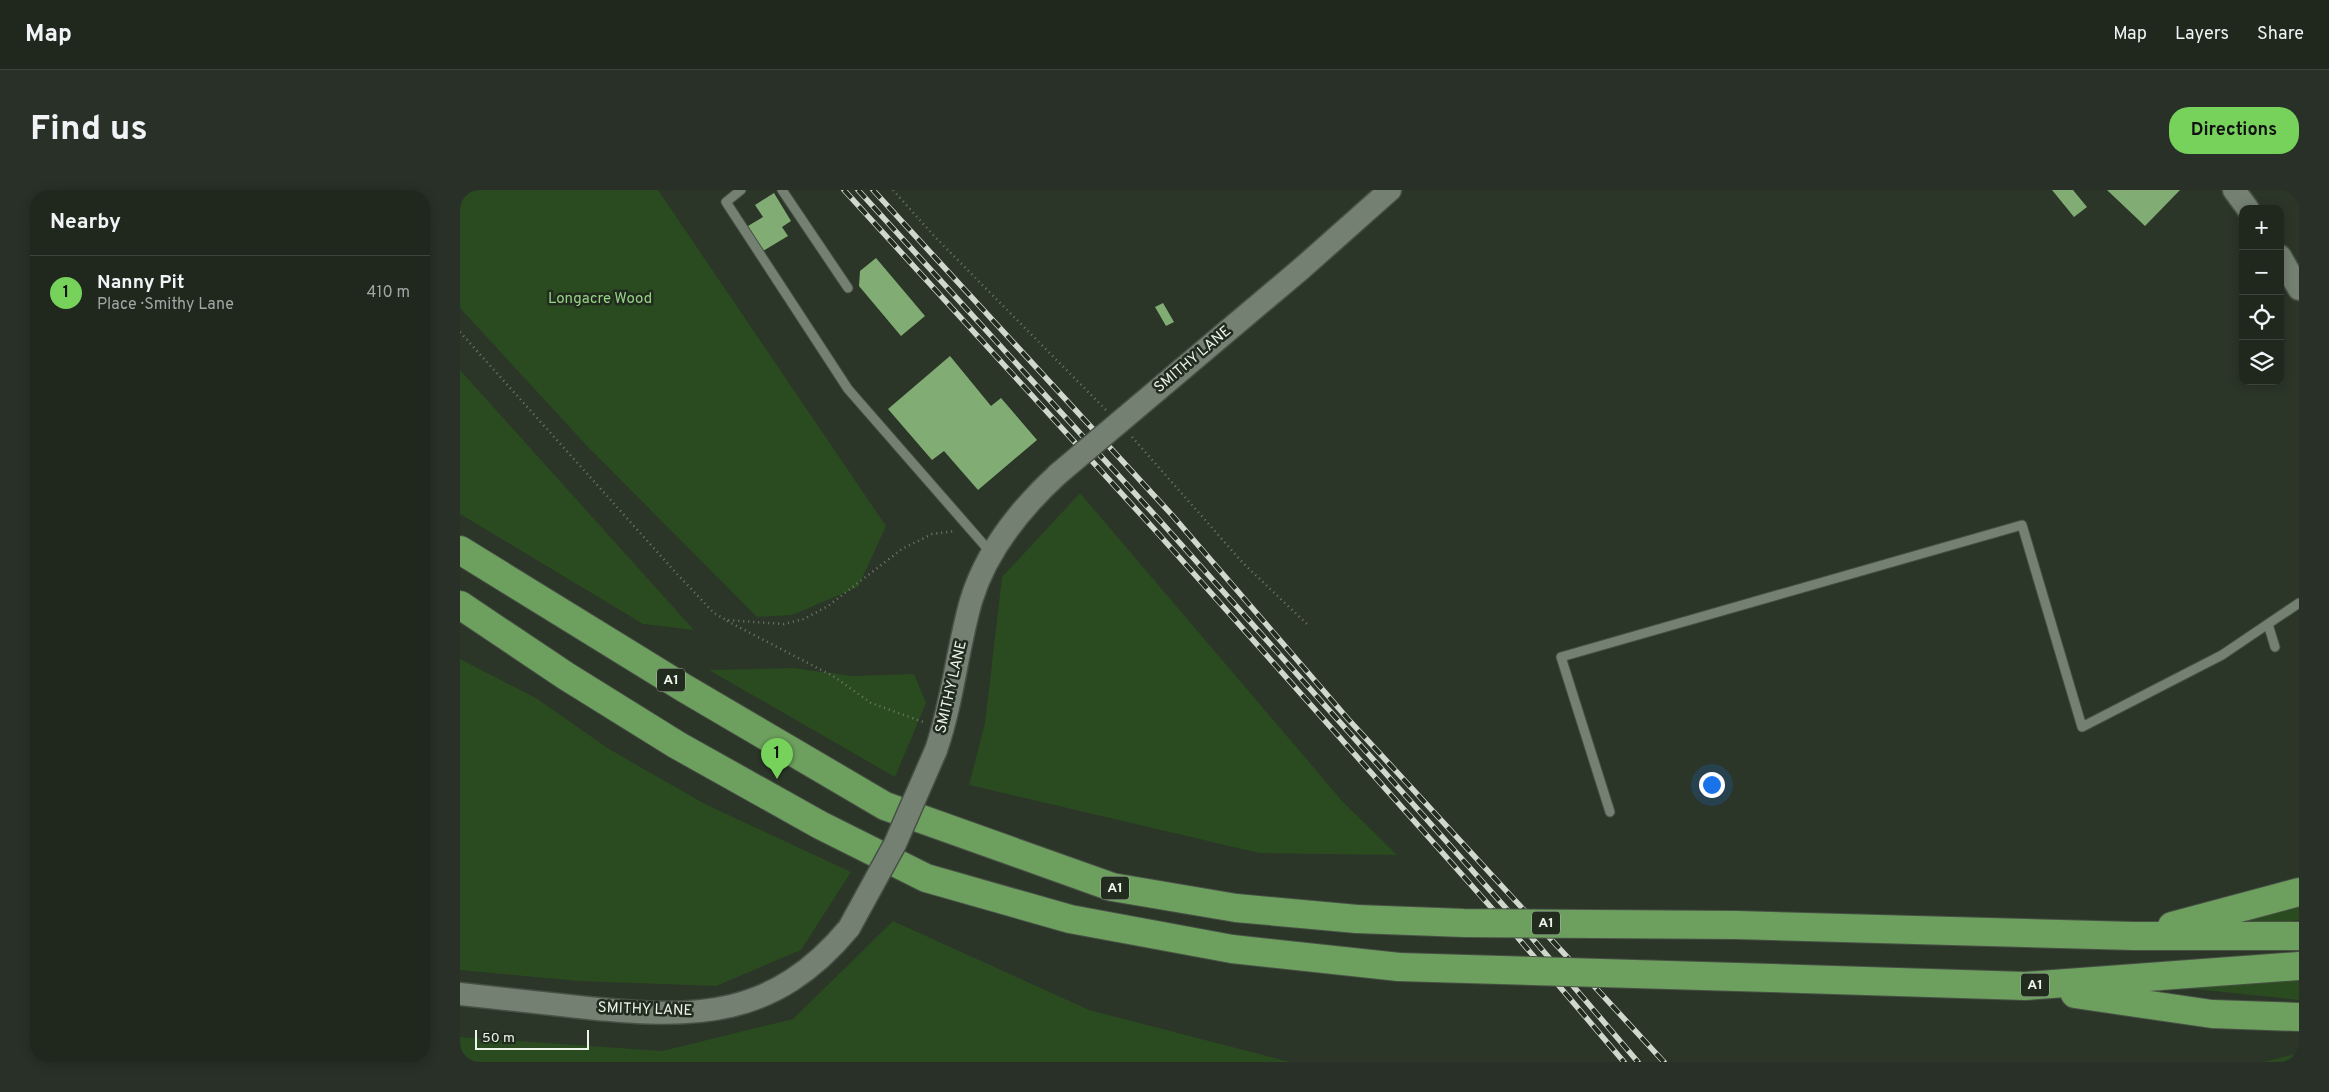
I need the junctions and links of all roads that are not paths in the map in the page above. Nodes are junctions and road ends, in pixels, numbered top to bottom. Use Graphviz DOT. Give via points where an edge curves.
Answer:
graph roads {
  1 [pos="741,190"];
  2 [pos="782,190"];
  3 [pos="1390,190"];
  4 [pos="2234,190"];
  5 [pos="2245,205"];
  6 [pos="2284,263"];
  7 [pos="848,288"];
  8 [pos="2299,289"];
  9 [pos="460,550"];
  10 [pos="992,554"];
  11 [pos="2299,603"];
  12 [pos="460,605"];
  13 [pos="2268,624"];
  14 [pos="2275,647"];
  15 [pos="1610,812"];
  16 [pos="2299,892"];
  17 [pos="2134,936"];
  18 [pos="2299,936"];
  19 [pos="2299,966"];
  20 [pos="2025,986"];
  21 [pos="460,994"];
  22 [pos="2299,1017"];
  1 -- 10 [label="lane" via="726,202 848,389"];
  2 -- 7 [label="lane"];
  3 -- 10 [label="street, SMITHY LANE, bridge" via="1058,474 1022,510"];
  4 -- 5 [label="street"];
  6 -- 8 [label="street"];
  9 -- 17 [label="highway, A1, bridge" via="692,693 885,806 1112,887 1236,908 1357,919"];
  10 -- 21 [label="street, SMITHY LANE, bridge" via="971,602 940,740 895,844 849,928 822,958 789,982 752,1000 717,1010 680,1014"];
  11 -- 13 [label="lane"];
  12 -- 20 [label="highway, A1, bridge" via="566,676 686,750 820,825 926,878 1070,919 1232,949 1399,967"];
  13 -- 14 [label="lane"];
  13 -- 15 [label="lane" via="2222,655 2082,727 2022,525 1561,657"];
  16 -- 17 [label="highway"];
  17 -- 18 [label="highway, A1"];
  19 -- 20 [label="highway, A1"];
  20 -- 22 [label="highway" via="2212,1014"];
}
